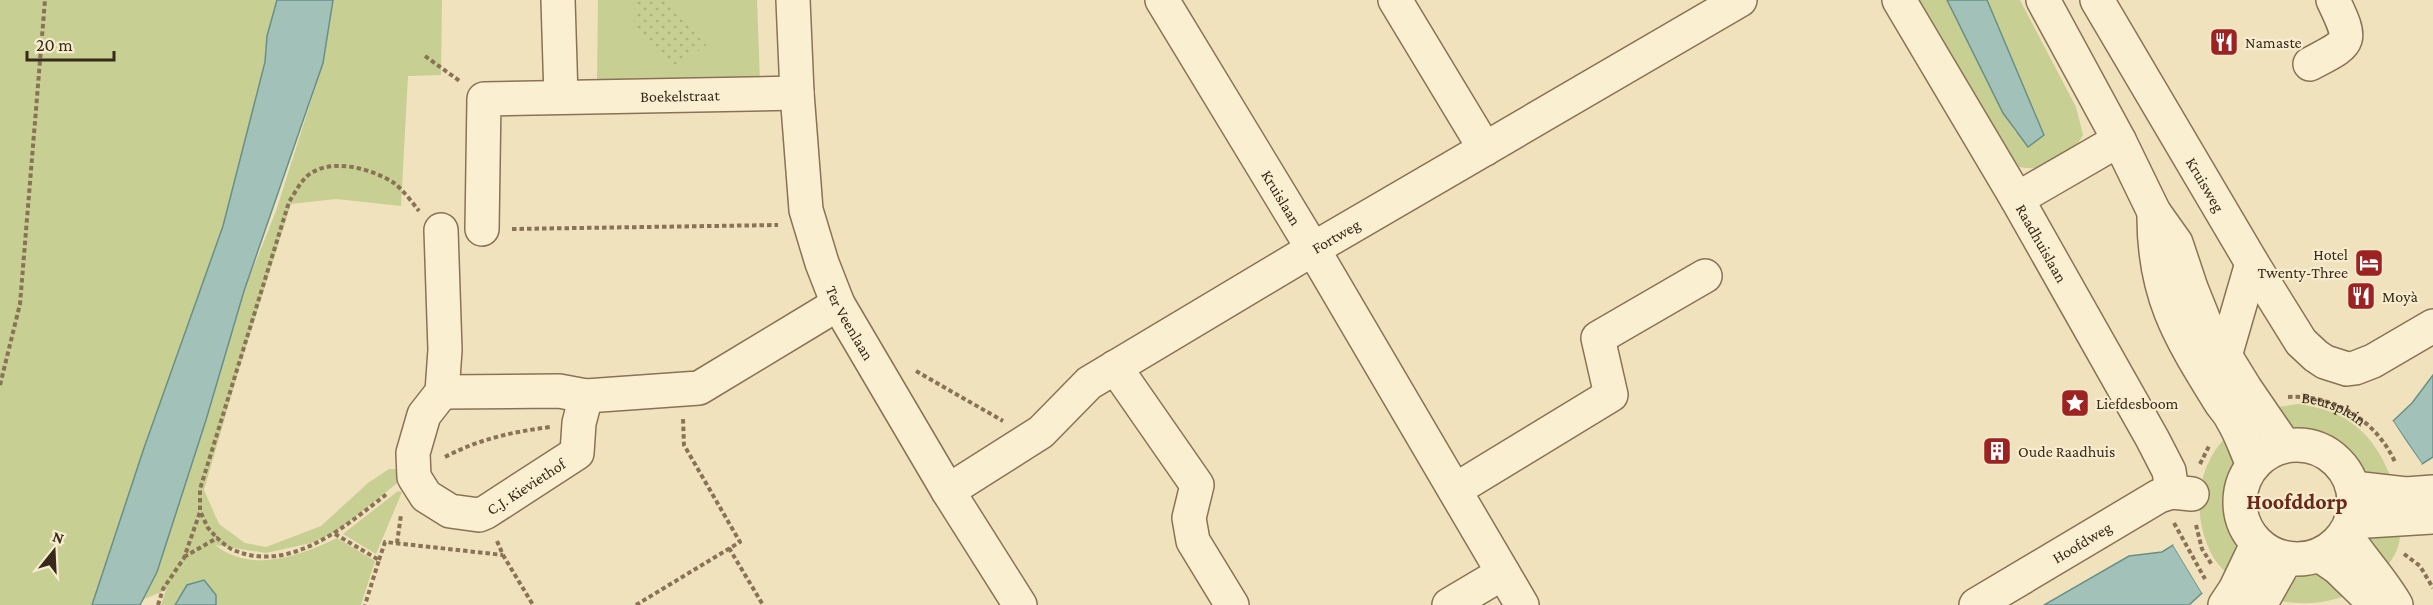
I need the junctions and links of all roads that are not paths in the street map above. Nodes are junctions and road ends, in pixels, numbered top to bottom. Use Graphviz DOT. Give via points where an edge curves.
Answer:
graph roads {
  1 [pos="558,0"];
  2 [pos="800,0"];
  3 [pos="1162,0"];
  4 [pos="1395,0"];
  5 [pos="1740,0"];
  6 [pos="1899,0"];
  7 [pos="2043,0"];
  8 [pos="2097,0"];
  9 [pos="2333,0"];
  10 [pos="2310,64"];
  11 [pos="797,93"];
  12 [pos="561,97"];
  13 [pos="2119,140"];
  14 [pos="1485,149"];
  15 [pos="2017,199"];
  16 [pos="2154,212"];
  17 [pos="482,229"];
  18 [pos="441,230"];
  19 [pos="1314,249"];
  20 [pos="2252,263"];
  21 [pos="1705,276"];
  22 [pos="838,304"];
  23 [pos="2433,326"];
  24 [pos="2225,356"];
  25 [pos="1116,367"];
  26 [pos="442,392"];
  27 [pos="583,409"];
  28 [pos="2245,412"];
  29 [pos="2284,445"];
  30 [pos="2253,465"];
  31 [pos="2353,488"];
  32 [pos="948,490"];
  33 [pos="1455,490"];
  34 [pos="2174,494"];
  35 [pos="2420,505"];
  36 [pos="2348,528"];
  37 [pos="2257,544"];
  38 [pos="2319,555"];
  39 [pos="2286,559"];
  40 [pos="1503,573"];
  41 [pos="2232,596"];
  42 [pos="2385,597"];
  43 [pos="1020,605"];
  44 [pos="1232,605"];
  45 [pos="1449,605"];
  46 [pos="1522,605"];
  47 [pos="1976,605"];
  1 -- 12 [label="street"];
  2 -- 11 [label="street, Ter Veenlaan"];
  3 -- 19 [label="street, Kruislaan"];
  4 -- 14 [label="street"];
  5 -- 14 [label="street, Fortweg"];
  6 -- 15 [label="street, Raadhuislaan"];
  7 -- 13 [label="street"];
  8 -- 20 [label="street, Kruisweg"];
  9 -- 10 [label="street" via="2347,29 2346,40 2340,48"];
  11 -- 12 [label="street, Boekelstraat"];
  11 -- 22 [label="street, Ter Veenlaan" via="806,210"];
  12 -- 17 [label="street, Boekelstraat" via="484,99"];
  13 -- 15 [label="street"];
  13 -- 16 [label="street"];
  14 -- 19 [label="street, Fortweg"];
  15 -- 34 [label="street, Raadhuislaan" via="2152,438 2169,471"];
  16 -- 24 [label="street" via="2176,243 2205,323"];
  16 -- 28 [label="street" via="2161,287 2174,323 2220,402"];
  18 -- 26 [label="street" via="445,350"];
  19 -- 25 [label="street, Fortweg"];
  19 -- 33 [label="street, Kruislaan"];
  20 -- 23 [label="street, Kruisweg" via="2301,342 2336,365 2373,361"];
  20 -- 24 [label="street"];
  21 -- 33 [label="street" via="1599,338 1611,395"];
  22 -- 27 [label="street" via="699,387"];
  22 -- 32 [label="street, Ter Veenlaan"];
  24 -- 28 [label="street"];
  25 -- 32 [label="street, Fortweg" via="1089,383 1041,432"];
  25 -- 44 [label="street" via="1197,485 1189,518 1193,541"];
  26 -- 27 [label="street" via="560,391"];
  26 -- 27 [label="street, C.J. Kieviethof" via="424,416 413,453 414,477 426,496 450,511 479,515 577,453"];
  28 -- 29 [label="street"];
  28 -- 30 [label="street"];
  29 -- 30 [label="street"];
  29 -- 31 [label="street" via="2311,447 2326,453 2339,462"];
  30 -- 37 [label="street" via="2244,479 2239,503 2248,534"];
  31 -- 35 [label="street"];
  31 -- 36 [label="street" via="2355,504"];
  32 -- 43 [label="street, Ter Veenlaan"];
  33 -- 40 [label="street, Kruislaan"];
  34 -- 47 [label="street, Hoofdweg"];
  35 -- 36 [label="street"];
  36 -- 38 [label="street" via="2334,546"];
  36 -- 42 [label="street" via="2355,551"];
  37 -- 39 [label="street"];
  37 -- 41 [label="street"];
  38 -- 39 [label="street"];
  38 -- 42 [label="street"];
  39 -- 41 [label="street"];
  40 -- 45 [label="street"];
  40 -- 46 [label="street, Kruislaan"];
}
